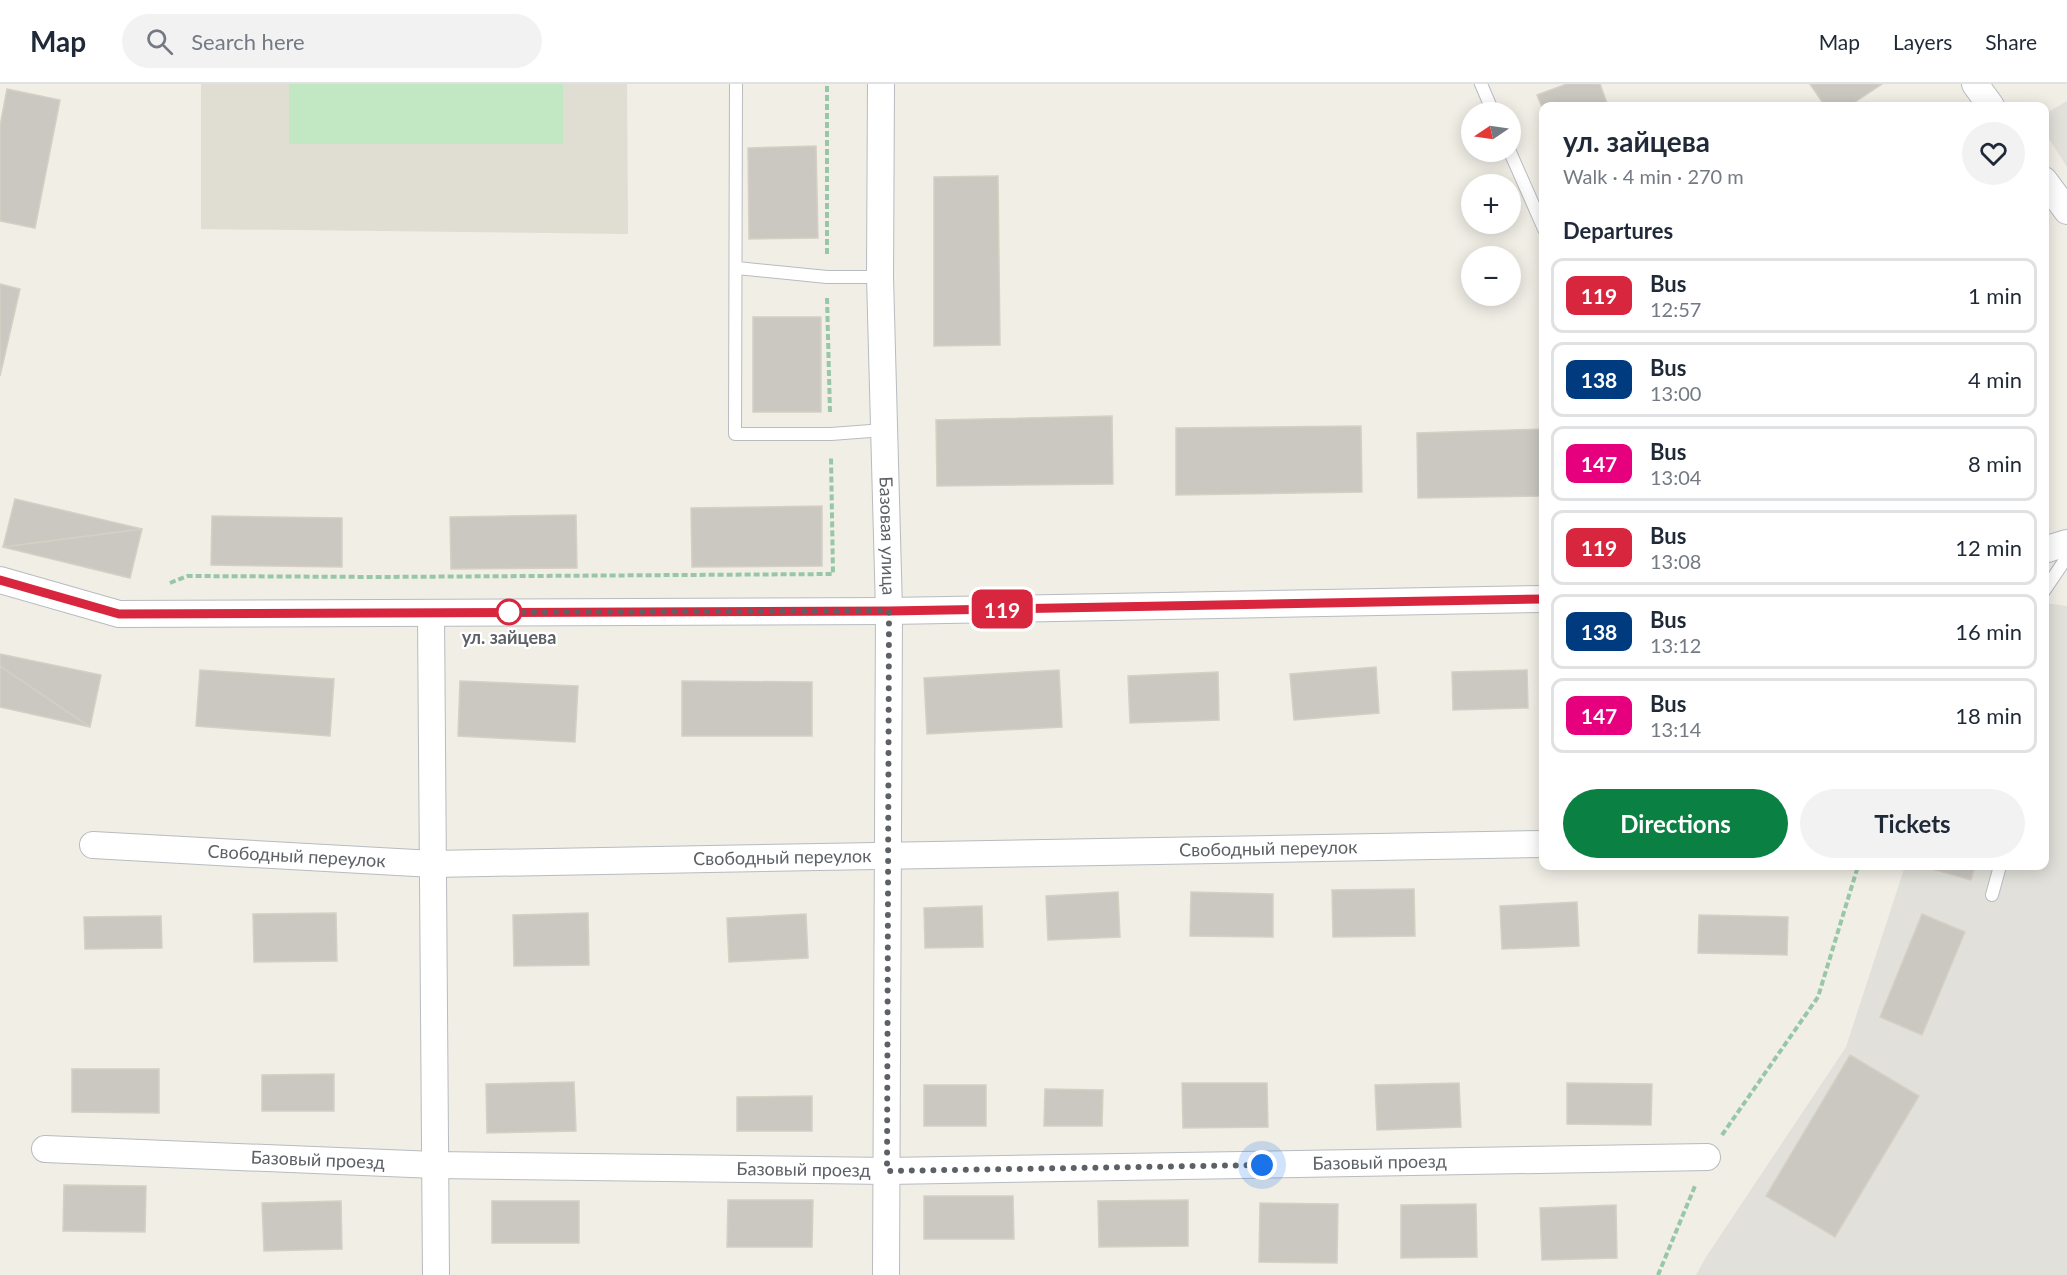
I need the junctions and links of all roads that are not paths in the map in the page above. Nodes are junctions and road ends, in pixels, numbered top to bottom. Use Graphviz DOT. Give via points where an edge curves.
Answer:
graph roads {
  1 [pos="736,84"];
  2 [pos="881,84"];
  3 [pos="1481,84"];
  4 [pos="1975,84"];
  5 [pos="1489,102"];
  6 [pos="1988,102"];
  7 [pos="1514,162"];
  8 [pos="2049,187"];
  9 [pos="2067,211"];
  10 [pos="1539,218"];
  11 [pos="737,268"];
  12 [pos="880,277"];
  13 [pos="884,430"];
  14 [pos="2067,543"];
  15 [pos="2049,548"];
  16 [pos="2067,557"];
  17 [pos="0,580"];
  18 [pos="2049,584"];
  19 [pos="1539,599"];
  20 [pos="889,611"];
  21 [pos="431,613"];
  22 [pos="1539,844"];
  23 [pos="93,845"];
  24 [pos="888,856"];
  25 [pos="433,864"];
  26 [pos="1999,870"];
  27 [pos="1992,895"];
  28 [pos="45,1149"];
  29 [pos="1707,1157"];
  30 [pos="435,1165"];
  31 [pos="887,1171"];
  32 [pos="436,1275"];
  33 [pos="886,1275"];
  1 -- 11 [label="lane"];
  2 -- 12 [label="street, Базовая улица"];
  3 -- 5 [label="lane"];
  4 -- 6 [label="street"];
  7 -- 10 [label="lane"];
  8 -- 9 [label="street"];
  11 -- 12 [label="lane" via="827,278"];
  11 -- 13 [label="lane" via="735,434"];
  12 -- 13 [label="street, Базовая улица"];
  13 -- 20 [label="street, Базовая улица"];
  14 -- 15 [label="street"];
  16 -- 18 [label="lane"];
  17 -- 21 [label="street" via="119,614"];
  19 -- 20 [label="street"];
  20 -- 21 [label="street"];
  20 -- 24 [label="street, Базовая улица"];
  21 -- 25 [label="street"];
  22 -- 24 [label="street, Свободный переулок"];
  23 -- 25 [label="street, Свободный переулок"];
  24 -- 25 [label="street, Свободный переулок"];
  24 -- 31 [label="street, Базовая улица"];
  25 -- 30 [label="street"];
  26 -- 27 [label="lane"];
  28 -- 30 [label="street, Базовый проезд"];
  29 -- 31 [label="street, Базовый проезд"];
  30 -- 31 [label="street, Базовый проезд"];
  30 -- 32 [label="street"];
  31 -- 33 [label="street, Базовая улица"];
}
